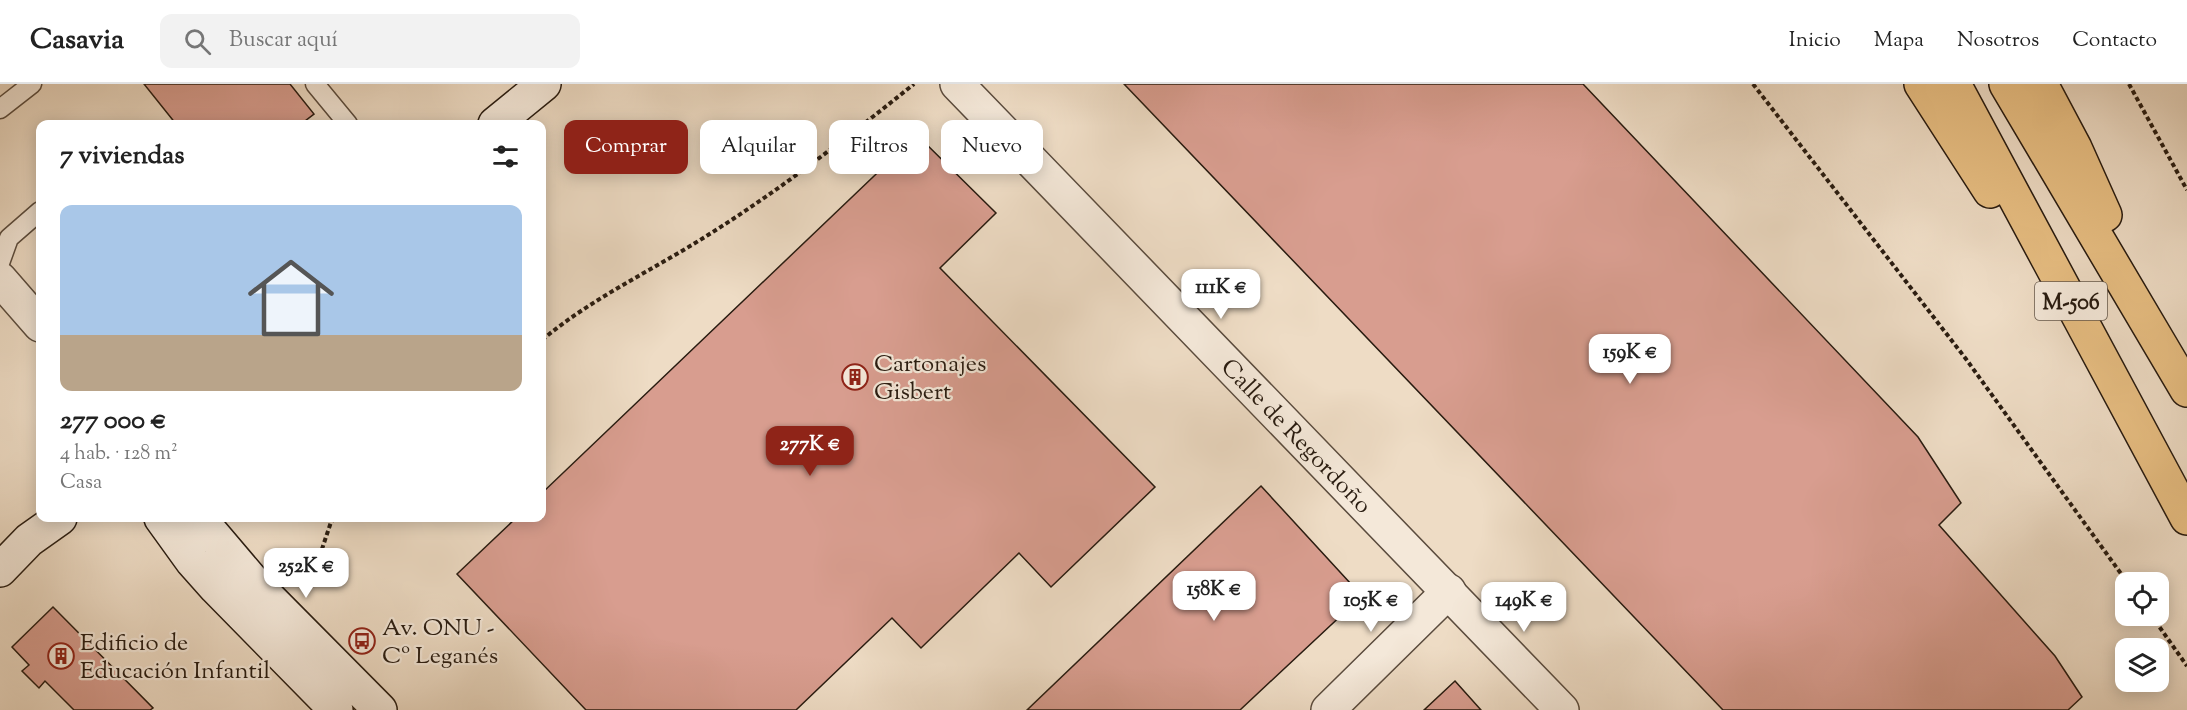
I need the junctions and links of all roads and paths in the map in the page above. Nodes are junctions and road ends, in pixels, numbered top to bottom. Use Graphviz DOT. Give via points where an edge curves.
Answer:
graph roads {
  1 [pos="32,84"];
  2 [pos="315,84"];
  3 [pos="544,84"];
  4 [pos="914,84"];
  5 [pos="957,84"];
  6 [pos="1753,84"];
  7 [pos="1921,84"];
  8 [pos="1954,84"];
  9 [pos="2007,84"];
  10 [pos="2041,84"];
  11 [pos="2129,84"];
  12 [pos="0,109"];
  13 [pos="345,120"];
  14 [pos="500,120"];
  15 [pos="2187,190"];
  16 [pos="36,214"];
  17 [pos="0,263"];
  18 [pos="0,279"];
  19 [pos="36,320"];
  20 [pos="2083,322"];
  21 [pos="546,337"];
  22 [pos="2182,381"];
  23 [pos="2187,518"];
  24 [pos="51,522"];
  25 [pos="164,522"];
  26 [pos="202,522"];
  27 [pos="331,522"];
  28 [pos="36,529"];
  29 [pos="0,570"];
  30 [pos="2120,572"];
  31 [pos="338,583"];
  32 [pos="1449,591"];
  33 [pos="2159,626"];
  34 [pos="2187,666"];
  35 [pos="336,710"];
  36 [pos="380,710"];
  37 [pos="1328,710"];
  38 [pos="1562,710"];
  1 -- 12 [label="lane"];
  2 -- 13 [label="lane"];
  3 -- 14 [label="street"];
  4 -- 21 [label="path" via="834,148 708,235 626,282"];
  5 -- 32 [label="street, Calle de Regordoño"];
  6 -- 30 [label="path" via="1966,359"];
  7 -- 20 [label="highway" via="1990,192"];
  8 -- 20 [label="highway, M-506"];
  9 -- 22 [label="highway, M-506"];
  10 -- 22 [label="highway" via="2075,148"];
  11 -- 15 [label="path"];
  16 -- 17 [label="lane" via="9,238"];
  18 -- 19 [label="street"];
  20 -- 23 [label="highway, M-506"];
  24 -- 28 [label="street"];
  25 -- 35 [label="street" via="216,588"];
  26 -- 36 [label="street" via="255,584"];
  27 -- 31 [label="path" via="320,555"];
  28 -- 29 [label="street"];
  32 -- 37 [label="street"];
  32 -- 38 [label="street, Calle de Regordoño"];
  33 -- 34 [label="path"];
}
